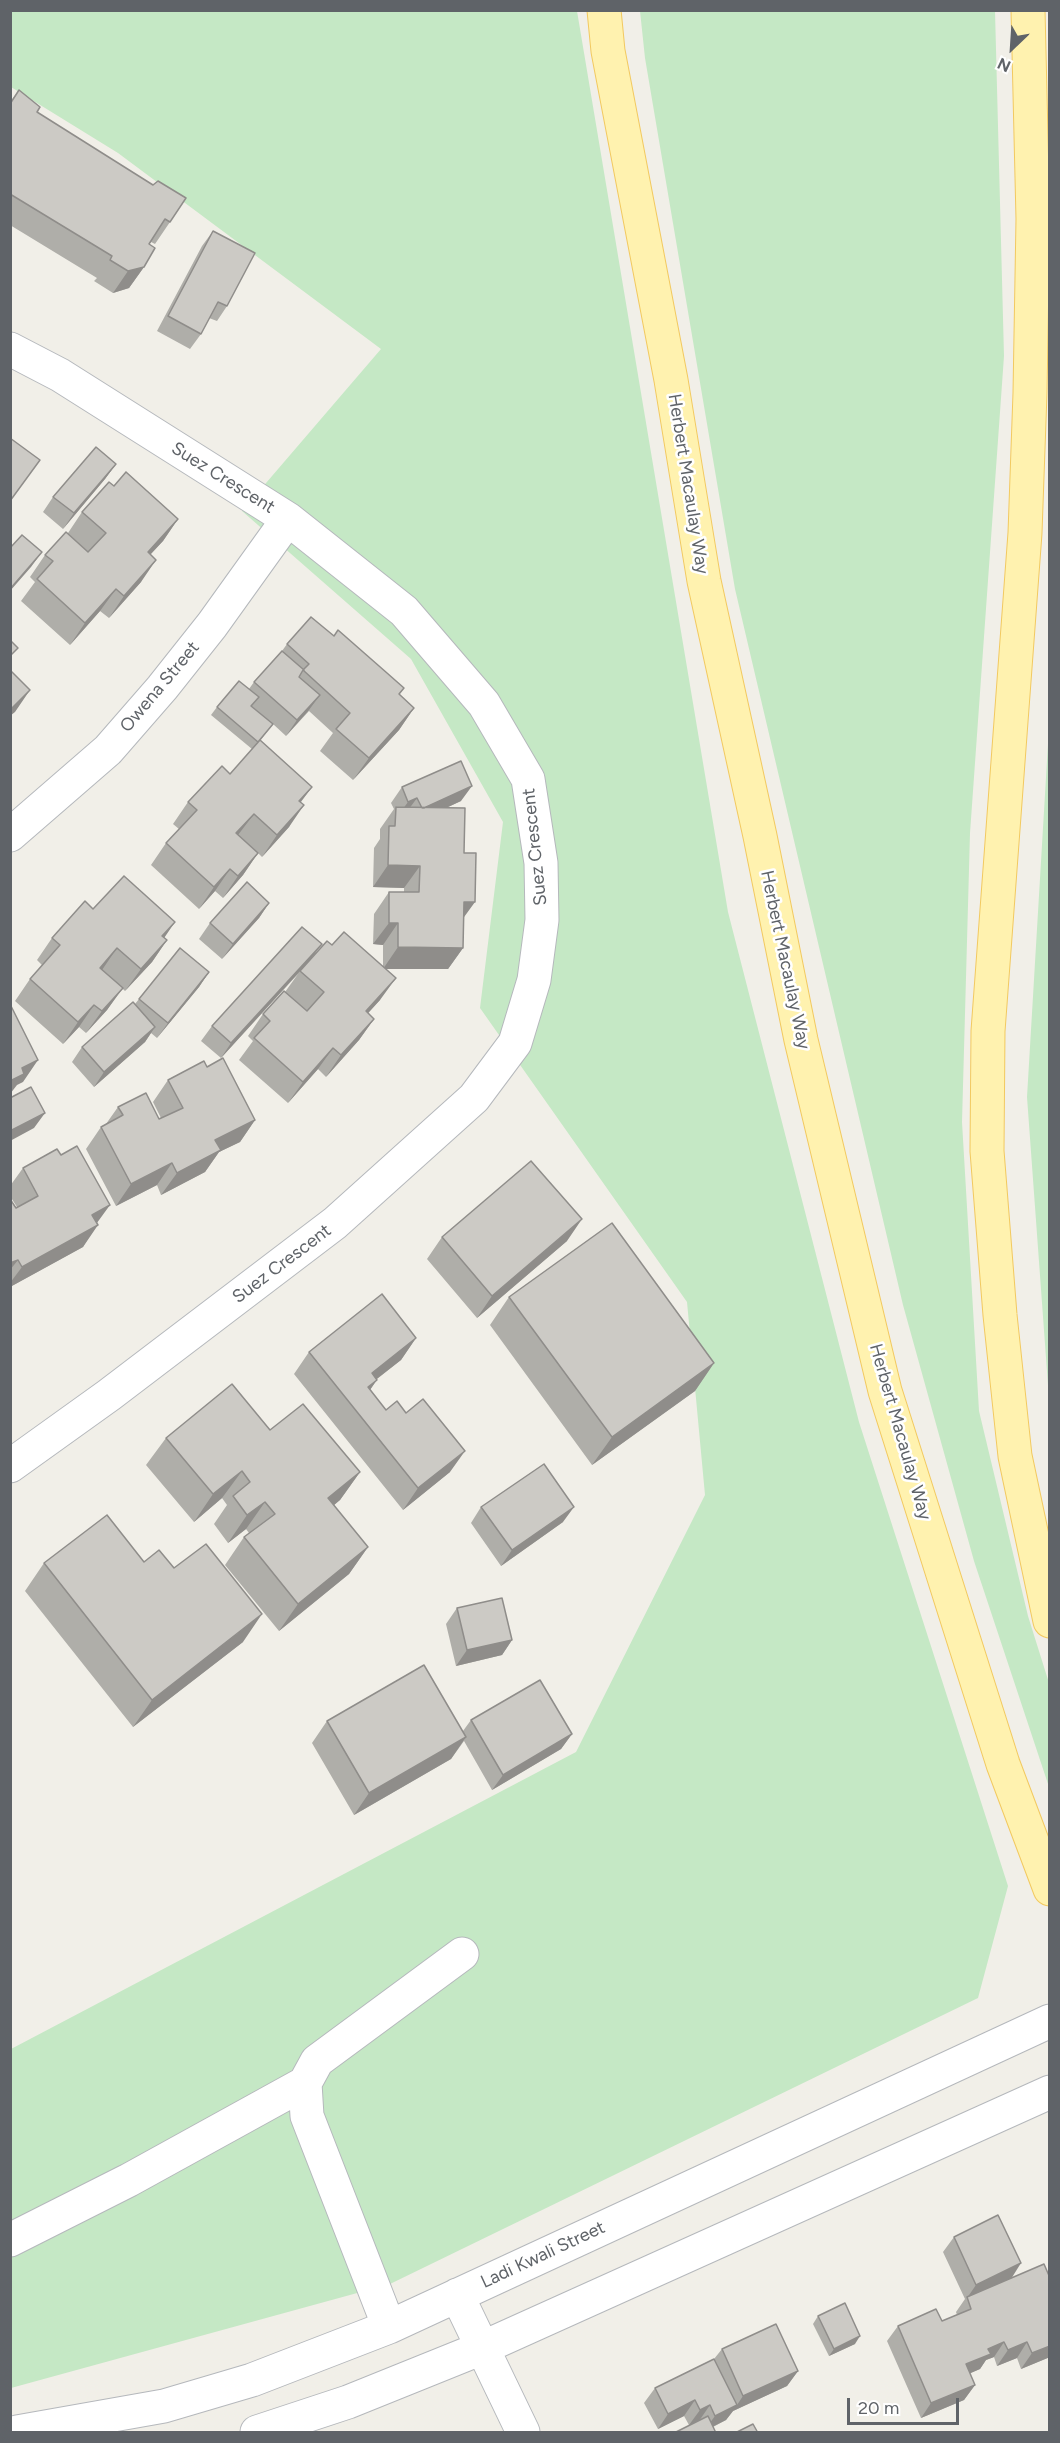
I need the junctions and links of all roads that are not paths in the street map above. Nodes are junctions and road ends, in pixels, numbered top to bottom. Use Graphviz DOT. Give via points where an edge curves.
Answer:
graph roads {
  1 [pos="604,10"];
  2 [pos="1028,10"];
  3 [pos="10,349"];
  4 [pos="288,519"];
  5 [pos="10,835"];
  6 [pos="10,1466"];
  7 [pos="1050,1621"];
  8 [pos="1050,1889"];
  9 [pos="462,1954"];
  10 [pos="1050,2021"];
  11 [pos="305,2083"];
  12 [pos="1050,2092"];
  13 [pos="10,2240"];
  14 [pos="457,2295"];
  15 [pos="388,2327"];
  16 [pos="482,2348"];
  17 [pos="16,2433"];
  18 [pos="257,2433"];
  19 [pos="523,2433"];
  1 -- 8 [label="main road, Herbert Macaulay Way" via="608,51 671,380 704,581 801,1040 885,1392 1003,1764"];
  2 -- 7 [label="main road" via="1033,219 1025,533 988,1031 987,1151 1015,1456"];
  3 -- 4 [label="street, Suez Crescent" via="60,375"];
  4 -- 5 [label="street, Owena Street" via="212,625 108,750"];
  4 -- 6 [label="street, Suez Crescent" via="404,610 484,704 528,779 542,886 534,980 514,1042 466,1106 335,1223"];
  9 -- 11 [label="street" via="317,2061"];
  10 -- 14 [label="street, Ladi Kwali Street"];
  11 -- 13 [label="street"];
  11 -- 15 [label="street" via="307,2116"];
  12 -- 16 [label="street"];
  14 -- 15 [label="street, Ladi Kwali Street"];
  14 -- 16 [label="street"];
  15 -- 17 [label="street, Ladi Kwali Street" via="252,2380 164,2406"];
  16 -- 18 [label="street" via="348,2402"];
  16 -- 19 [label="street"];
}
